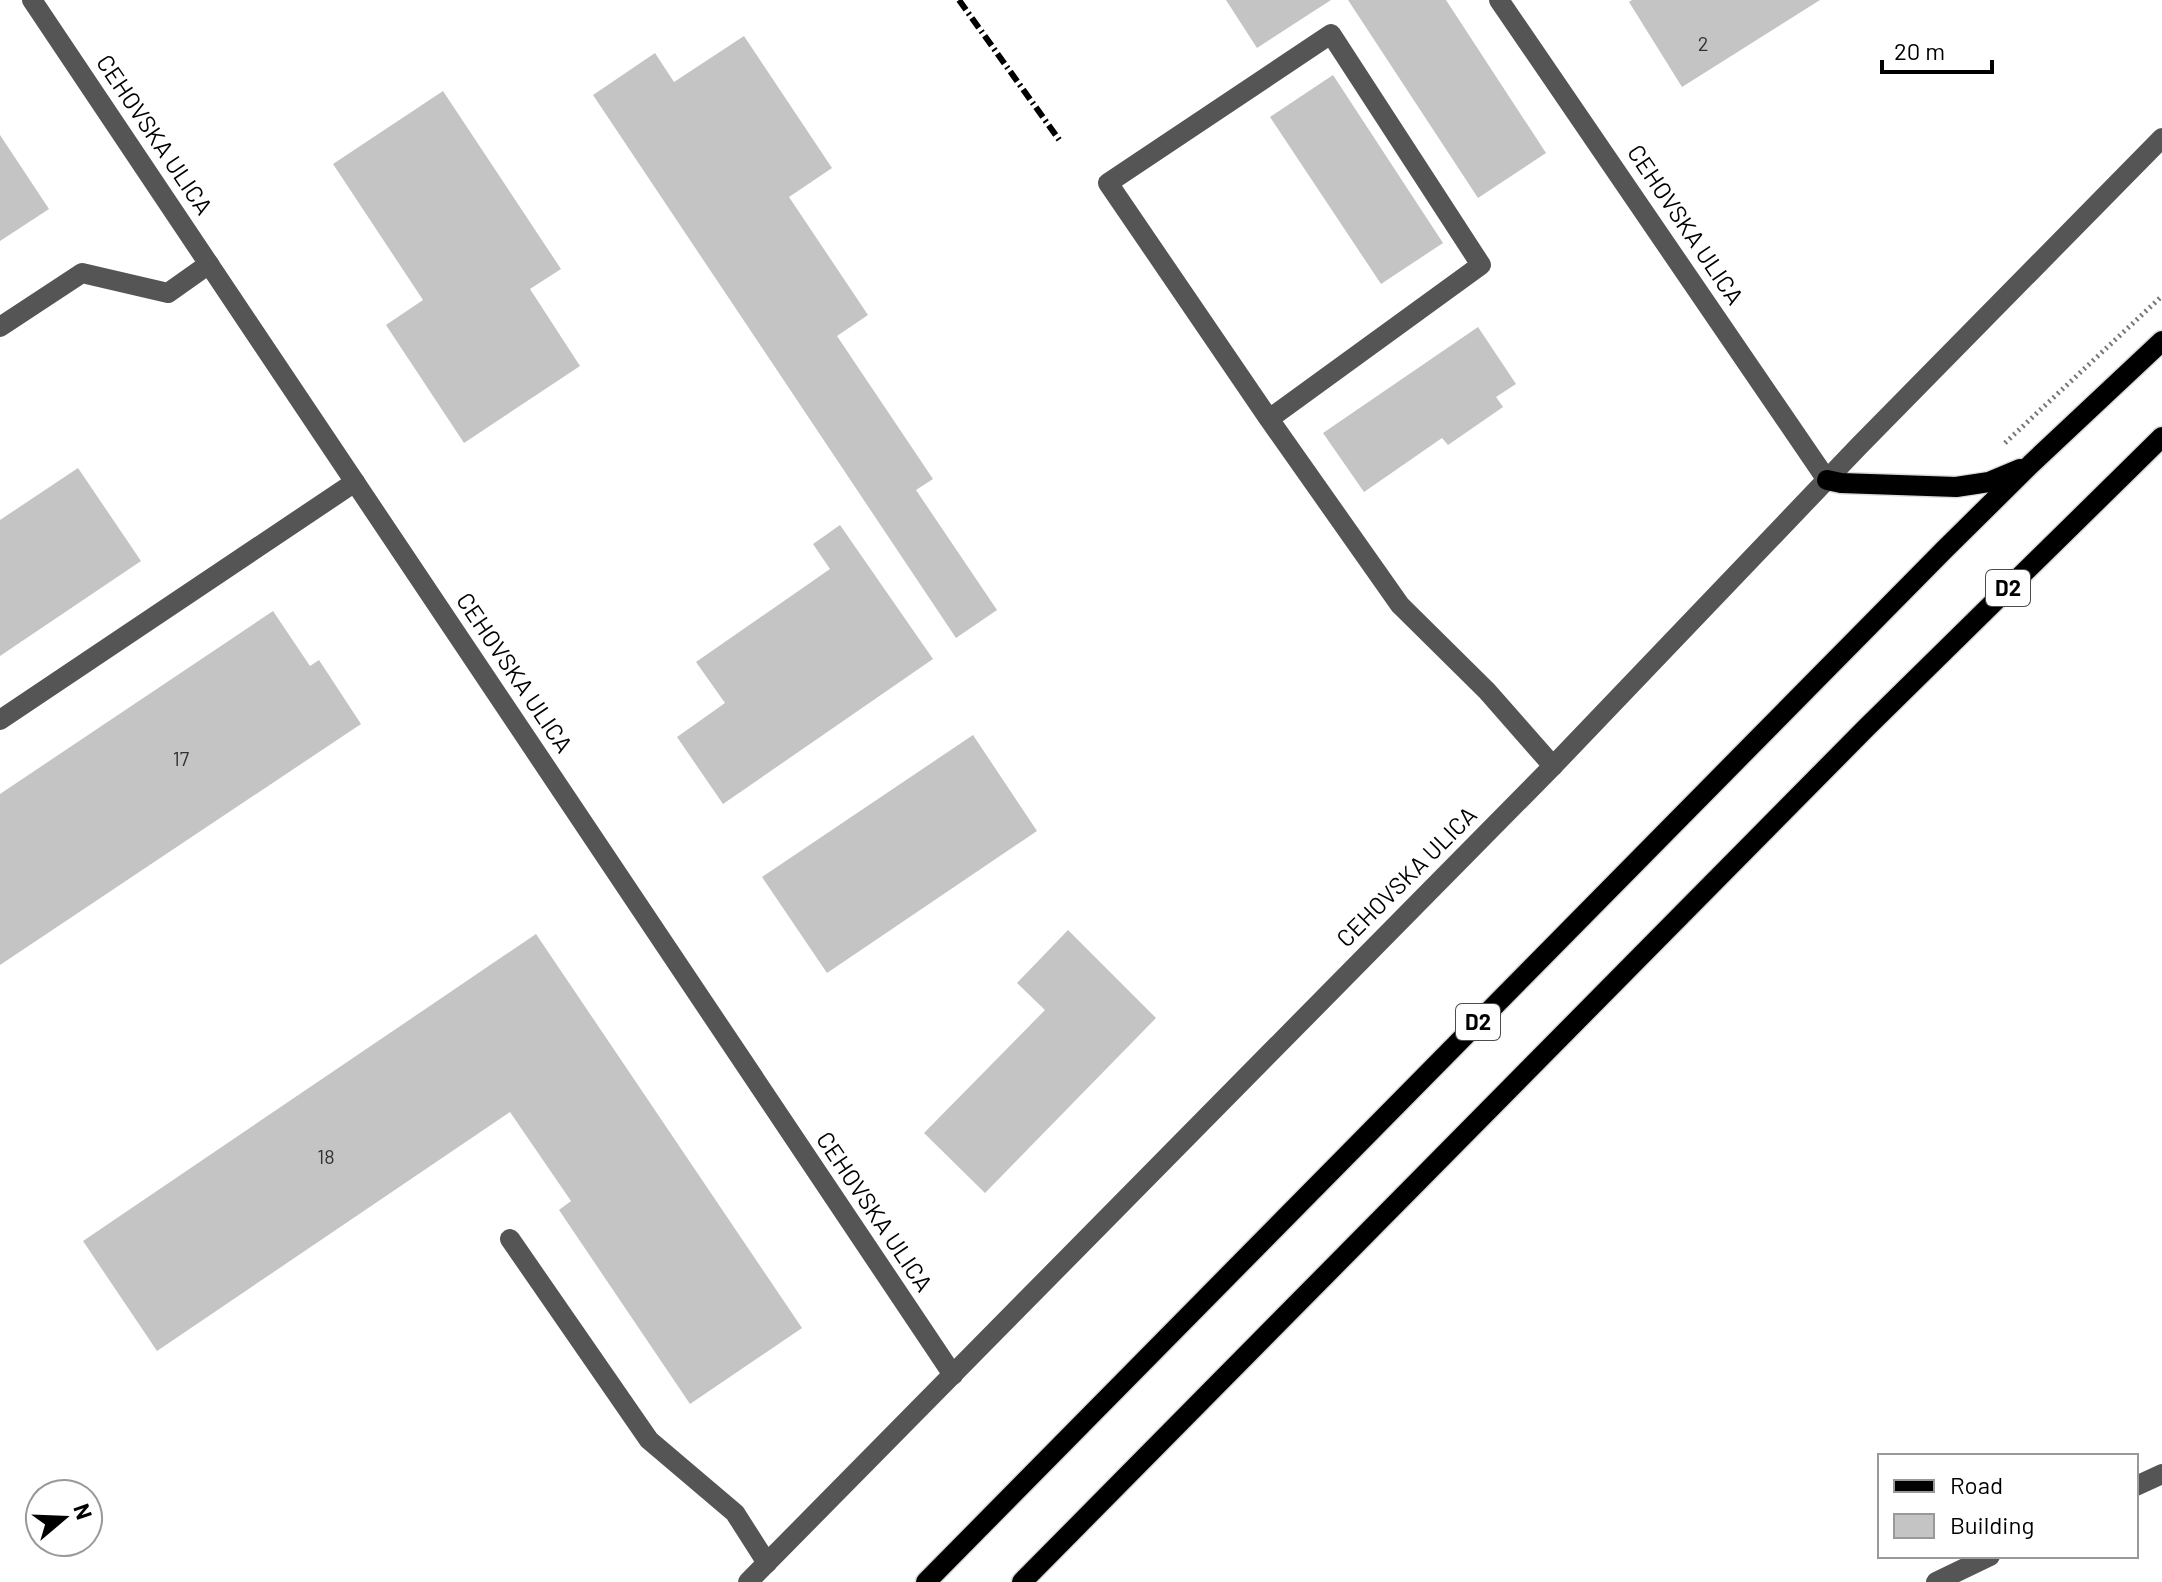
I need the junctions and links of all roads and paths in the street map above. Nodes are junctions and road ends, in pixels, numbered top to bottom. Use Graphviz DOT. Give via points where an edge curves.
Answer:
graph roads {
  1 [pos="32,0"];
  2 [pos="1499,0"];
  3 [pos="2162,138"];
  4 [pos="209,264"];
  5 [pos="2162,296"];
  6 [pos="0,327"];
  7 [pos="2162,341"];
  8 [pos="1269,419"];
  9 [pos="2158,443"];
  10 [pos="2001,446"];
  11 [pos="2031,464"];
  12 [pos="1827,480"];
  13 [pos="355,482"];
  14 [pos="0,720"];
  15 [pos="1553,766"];
  16 [pos="510,1239"];
  17 [pos="953,1375"];
  18 [pos="2162,1474"];
  19 [pos="2138,1485"];
  20 [pos="1986,1558"];
  21 [pos="767,1563"];
  22 [pos="748,1582"];
  23 [pos="926,1582"];
  24 [pos="1022,1582"];
  25 [pos="1936,1582"];
  1 -- 4 [label="street, CEHOVSKA ULICA"];
  2 -- 12 [label="street, CEHOVSKA ULICA"];
  3 -- 12 [label="street, CEHOVSKA ULICA"];
  4 -- 6 [label="street" via="168,293 82,273"];
  4 -- 13 [label="street, CEHOVSKA ULICA"];
  5 -- 10 [label="path"];
  7 -- 11 [label="main road, D2"];
  8 -- 8 [label="street" via="1481,265 1331,34 1108,183"];
  8 -- 15 [label="street" via="1400,605"];
  9 -- 24 [label="main road, D2" via="1731,863"];
  11 -- 12 [label="main road" via="1989,482 1956,487"];
  11 -- 23 [label="main road, D2"];
  12 -- 15 [label="street, CEHOVSKA ULICA"];
  13 -- 14 [label="street"];
  13 -- 17 [label="street, CEHOVSKA ULICA"];
  15 -- 17 [label="street, CEHOVSKA ULICA"];
  16 -- 21 [label="street" via="649,1440 735,1513"];
  17 -- 21 [label="street, CEHOVSKA ULICA"];
  18 -- 19 [label="street"];
  20 -- 25 [label="street"];
  21 -- 22 [label="street, CEHOVSKA ULICA"];
}
